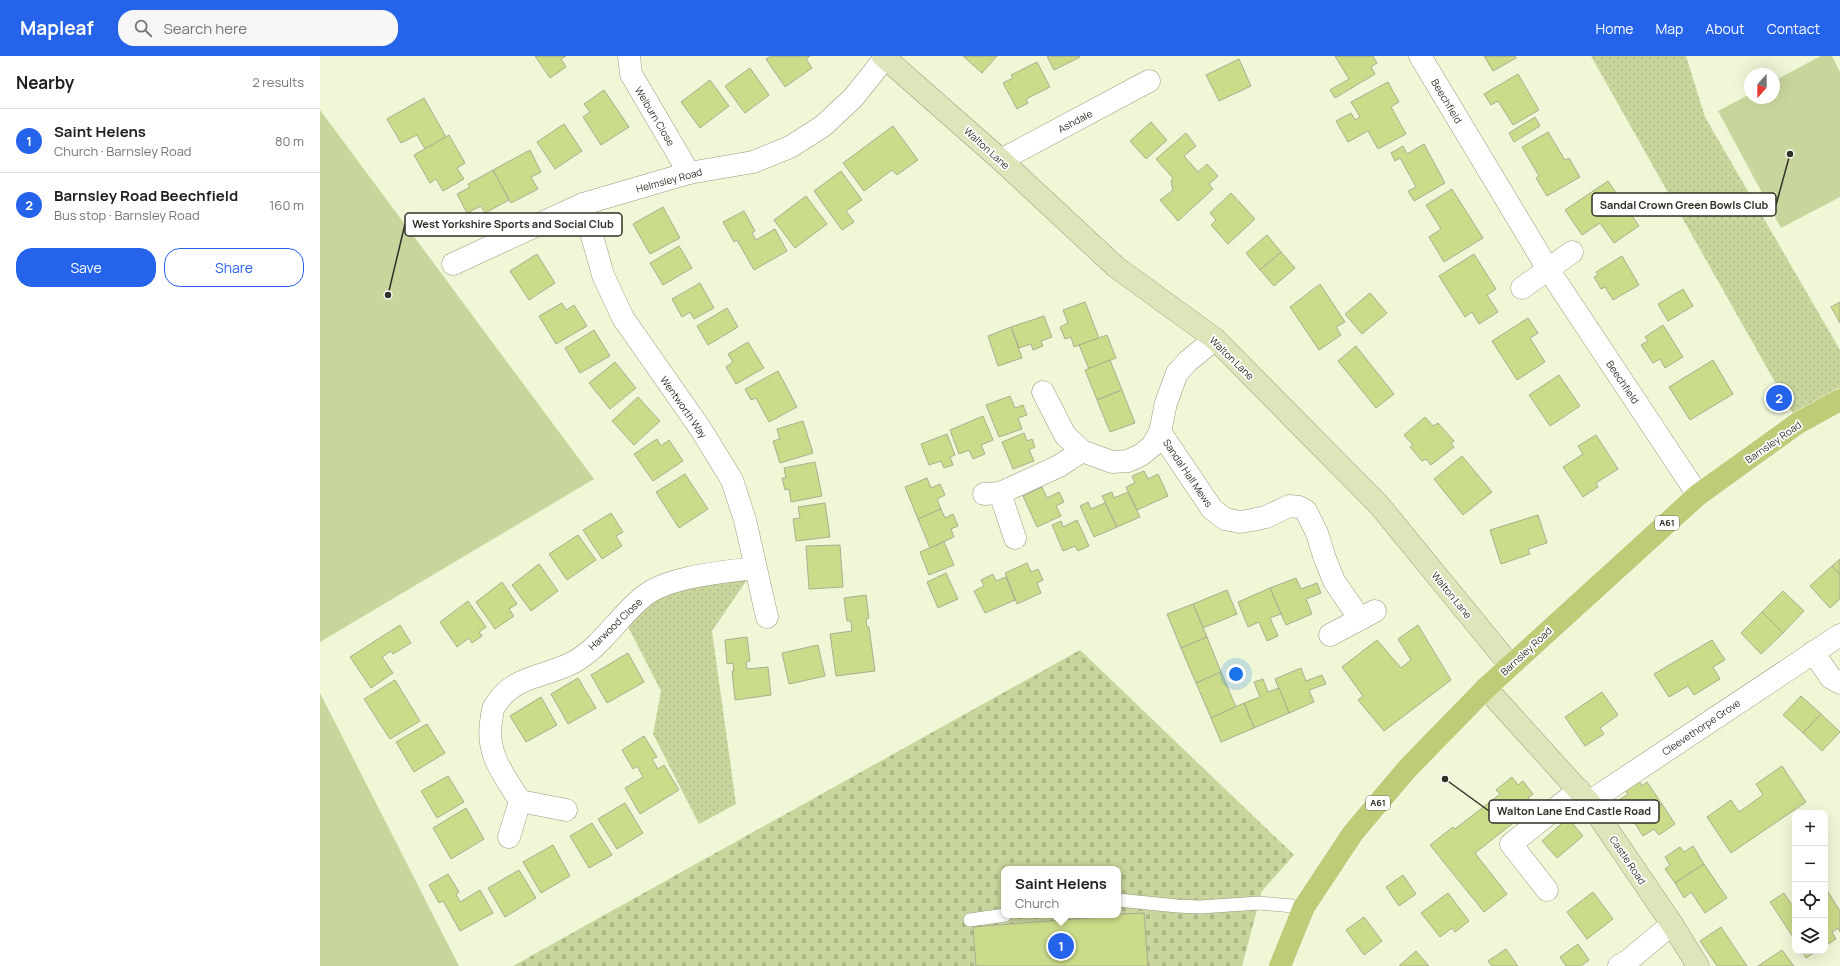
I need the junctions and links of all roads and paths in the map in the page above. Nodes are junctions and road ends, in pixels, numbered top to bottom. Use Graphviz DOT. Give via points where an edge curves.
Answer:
graph roads {
  1 [pos="629,56"];
  2 [pos="1420,56"];
  3 [pos="884,57"];
  4 [pos="1149,81"];
  5 [pos="1001,160"];
  6 [pos="689,173"];
  7 [pos="583,204"];
  8 [pos="1572,252"];
  9 [pos="453,264"];
  10 [pos="1548,270"];
  11 [pos="1522,288"];
  12 [pos="1215,340"];
  13 [pos="1043,392"];
  14 [pos="1840,400"];
  15 [pos="1160,432"];
  16 [pos="1082,451"];
  17 [pos="1698,495"];
  18 [pos="1015,538"];
  19 [pos="755,568"];
  20 [pos="767,617"];
  21 [pos="1840,635"];
  22 [pos="1330,636"];
  23 [pos="1813,652"];
  24 [pos="1510,665"];
  25 [pos="1840,683"];
  26 [pos="1486,688"];
  27 [pos="1584,796"];
  28 [pos="520,801"];
  29 [pos="566,810"];
  30 [pos="509,837"];
  31 [pos="1547,890"];
  32 [pos="1121,900"];
  33 [pos="1304,907"];
  34 [pos="1001,916"];
  35 [pos="970,920"];
  36 [pos="1672,924"];
  37 [pos="1280,966"];
  38 [pos="1619,966"];
  39 [pos="1698,966"];
  1 -- 6 [label="street, Welburn Close" via="631,74"];
  2 -- 10 [label="street, Beechfield"];
  3 -- 5 [label="street, Walton Lane"];
  3 -- 6 [label="street, Helmsley Road" via="853,98 823,126 790,147 753,162"];
  4 -- 5 [label="street, Ashdale"];
  5 -- 12 [label="street, Walton Lane" via="1116,267"];
  6 -- 7 [label="street, Helmsley Road"];
  7 -- 9 [label="street, Helmsley Road"];
  7 -- 19 [label="street, Wentworth Way" via="604,275 624,318 700,428 732,480"];
  8 -- 10 [label="street"];
  10 -- 11 [label="street"];
  10 -- 17 [label="street, Beechfield"];
  12 -- 15 [label="street, Sandal Hall Mews" via="1177,373 1166,403"];
  12 -- 24 [label="street, Walton Lane" via="1379,505"];
  13 -- 16 [label="street, Sandal Hall Mews" via="1066,435"];
  14 -- 17 [label="main road, Barnsley Road / A61" via="1798,423"];
  15 -- 16 [label="street, Sandal Hall Mews" via="1152,446 1128,461 1112,462"];
  15 -- 22 [label="street, Sandal Hall Mews" via="1212,509 1225,519 1240,522 1252,520 1266,517 1289,506 1306,511 1317,533 1334,581 1367,615"];
  16 -- 18 [label="street" via="1059,466 992,493"];
  17 -- 24 [label="main road, Barnsley Road / A61"];
  19 -- 20 [label="street, Wentworth Way"];
  19 -- 28 [label="street, Harwood Close" via="711,573 673,582 645,595 600,641 574,662 513,685 494,708 489,735 496,762"];
  21 -- 23 [label="street, Cleevethorpe Grove"];
  23 -- 25 [label="street" via="1831,678"];
  23 -- 27 [label="street, Cleevethorpe Grove"];
  24 -- 26 [label="main road, Barnsley Road / A61"];
  26 -- 27 [label="street, Castle Road"];
  26 -- 33 [label="main road, Barnsley Road / A61" via="1408,768 1353,833"];
  27 -- 31 [label="street, Cleevethorpe Grove" via="1511,844"];
  27 -- 36 [label="street, Castle Road"];
  28 -- 29 [label="street"];
  28 -- 30 [label="street"];
  32 -- 33 [label="lane" via="1200,907 1259,903"];
  33 -- 37 [label="main road, Barnsley Road / A61"];
  34 -- 35 [label="lane"];
  36 -- 38 [label="street"];
  36 -- 39 [label="street, Castle Road"];
}
